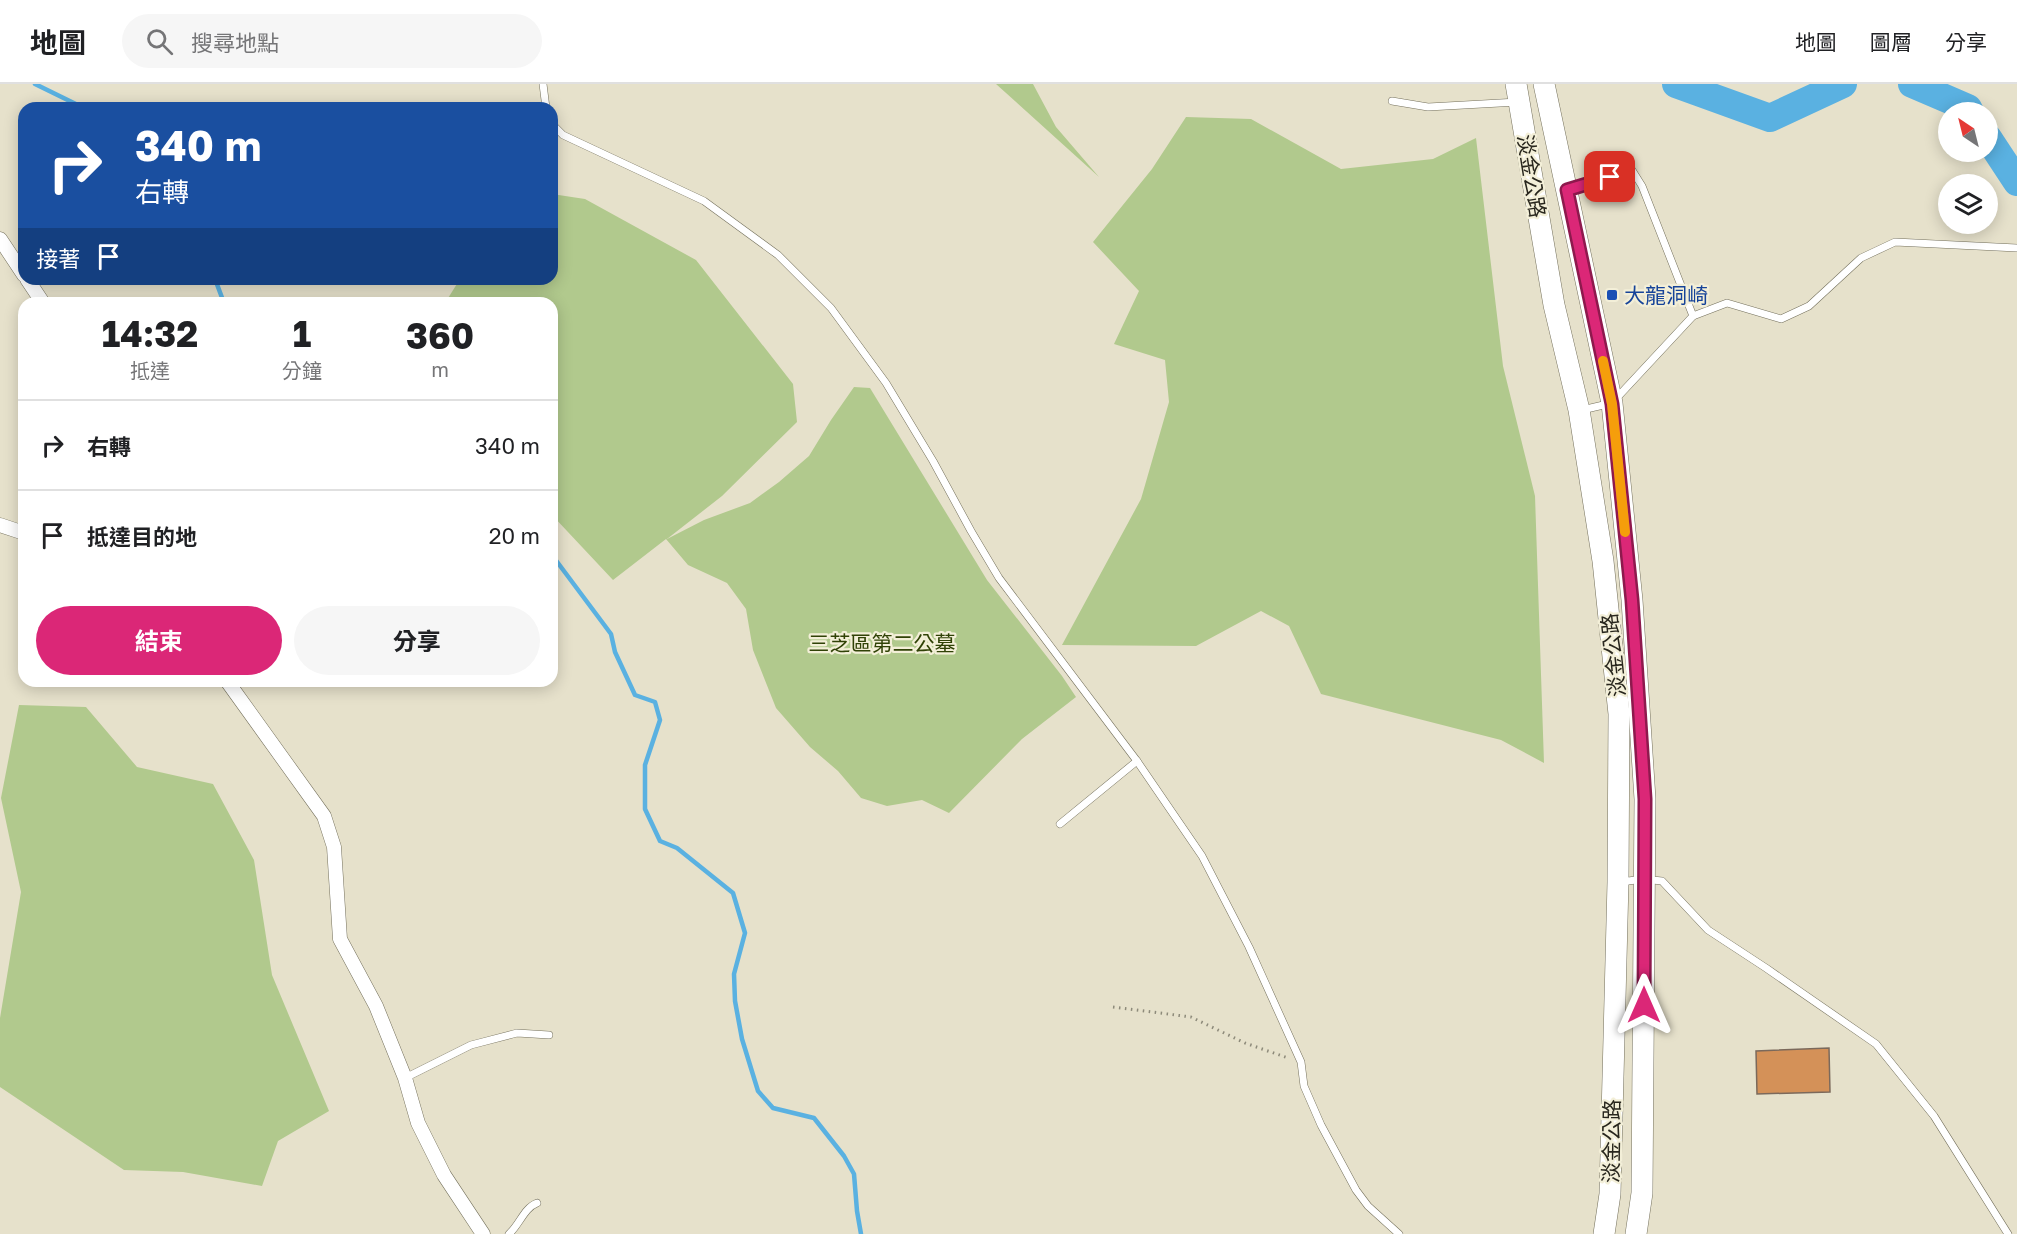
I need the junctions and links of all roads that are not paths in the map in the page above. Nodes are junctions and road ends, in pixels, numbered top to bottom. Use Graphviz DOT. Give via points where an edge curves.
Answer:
graph roads {
  1 [pos="543,84"];
  2 [pos="1544,84"];
  3 [pos="1518,93"];
  4 [pos="1392,101"];
  5 [pos="545,102"];
  6 [pos="558,131"];
  7 [pos="1567,190"];
  8 [pos="0,239"];
  9 [pos="2017,248"];
  10 [pos="18,266"];
  11 [pos="1693,316"];
  12 [pos="1612,404"];
  13 [pos="1580,410"];
  14 [pos="0,525"];
  15 [pos="18,531"];
  16 [pos="231,687"];
  17 [pos="1137,760"];
  18 [pos="1060,824"];
  19 [pos="1643,879"];
  20 [pos="1618,882"];
  21 [pos="549,1035"];
  22 [pos="405,1078"];
  23 [pos="537,1203"];
  24 [pos="483,1234"];
  25 [pos="509,1234"];
  26 [pos="1399,1234"];
  27 [pos="1604,1234"];
  28 [pos="1636,1234"];
  29 [pos="2008,1234"];
  1 -- 5 [label="lane"];
  2 -- 7 [label="main road, 淡金公路"];
  3 -- 4 [label="lane" via="1428,107"];
  3 -- 13 [label="main road, 淡金公路" via="1554,305"];
  6 -- 17 [label="lane" via="704,201 778,255 831,308 886,383 999,578"];
  7 -- 11 [label="lane" via="1632,170 1642,186"];
  7 -- 12 [label="main road, 淡金公路"];
  8 -- 10 [label="street"];
  9 -- 11 [label="lane" via="1895,242 1862,258 1809,306 1781,319 1727,303"];
  11 -- 12 [label="lane"];
  12 -- 13 [label="lane"];
  12 -- 19 [label="main road, 淡金公路" via="1632,600 1645,799"];
  13 -- 20 [label="main road, 淡金公路" via="1603,561 1619,714"];
  14 -- 15 [label="street"];
  16 -- 22 [label="street" via="324,816 334,847 340,939 376,1006"];
  17 -- 18 [label="lane"];
  17 -- 26 [label="lane" via="1202,856 1249,947 1301,1062 1308,1096 1356,1190"];
  19 -- 20 [label="lane"];
  19 -- 28 [label="main road, 淡金公路" via="1642,1192"];
  19 -- 29 [label="lane" via="1662,881 1708,930 1876,1044 1934,1116"];
  20 -- 27 [label="main road, 淡金公路" via="1610,1194"];
  21 -- 22 [label="lane" via="517,1033 471,1045"];
  22 -- 24 [label="street" via="418,1123 444,1175"];
  23 -- 25 [label="lane" via="529,1206"];
}
